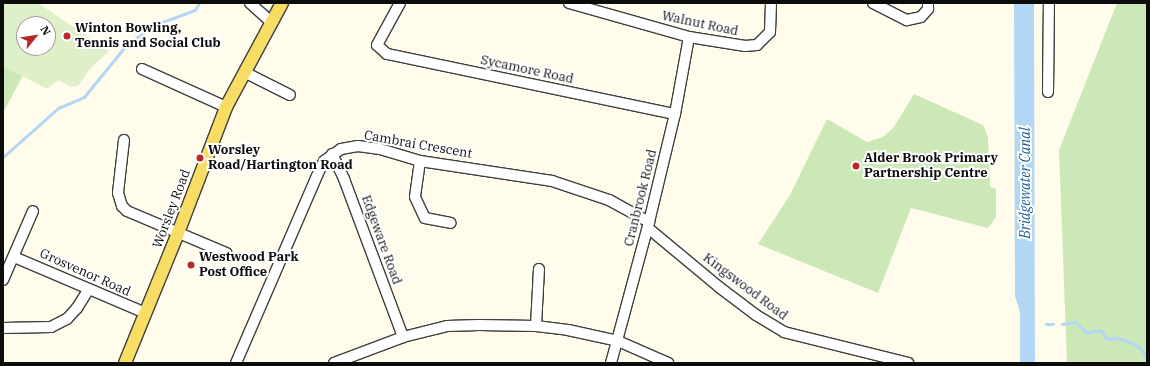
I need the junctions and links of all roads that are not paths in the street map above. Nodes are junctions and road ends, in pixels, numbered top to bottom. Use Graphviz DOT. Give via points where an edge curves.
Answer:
graph roads {
  1 [pos="250,3"];
  2 [pos="282,3"];
  3 [pos="400,3"];
  4 [pos="569,3"];
  5 [pos="771,3"];
  6 [pos="873,3"];
  7 [pos="928,3"];
  8 [pos="1049,3"];
  9 [pos="272,22"];
  10 [pos="689,37"];
  11 [pos="142,69"];
  12 [pos="246,73"];
  13 [pos="1048,92"];
  14 [pos="290,95"];
  15 [pos="226,107"];
  16 [pos="675,114"];
  17 [pos="124,140"];
  18 [pos="332,154"];
  19 [pos="420,161"];
  20 [pos="33,210"];
  21 [pos="451,223"];
  22 [pos="649,225"];
  23 [pos="178,233"];
  24 [pos="226,253"];
  25 [pos="14,257"];
  26 [pos="539,269"];
  27 [pos="3,280"];
  28 [pos="89,289"];
  29 [pos="145,313"];
  30 [pos="536,326"];
  31 [pos="3,328"];
  32 [pos="403,337"];
  33 [pos="618,341"];
  34 [pos="125,363"];
  35 [pos="236,363"];
  36 [pos="334,363"];
  37 [pos="611,363"];
  38 [pos="668,363"];
  39 [pos="908,363"];
  1 -- 9 [label="street"];
  2 -- 9 [label="main road, Worsley Road"];
  3 -- 16 [label="street, Sycamore Road" via="377,45 387,54"];
  4 -- 10 [label="street, Walnut Road"];
  5 -- 10 [label="street, Walnut Road" via="770,32 757,45 745,46"];
  6 -- 7 [label="street" via="907,20 921,17 928,9"];
  8 -- 13 [label="street"];
  9 -- 12 [label="main road, Worsley Road"];
  10 -- 16 [label="street, Cranbrook Road"];
  11 -- 15 [label="street"];
  12 -- 14 [label="street"];
  12 -- 15 [label="main road, Worsley Road"];
  15 -- 23 [label="main road, Worsley Road"];
  16 -- 22 [label="street, Cranbrook Road"];
  17 -- 23 [label="street" via="118,193 122,206 134,215"];
  18 -- 19 [label="street, Cambrai Crescent" via="340,149 358,146 380,149"];
  18 -- 32 [label="street, Edgeware Road" via="344,179"];
  18 -- 35 [label="street" via="320,169"];
  19 -- 21 [label="street" via="415,197 425,218"];
  19 -- 22 [label="street, Cambrai Crescent" via="552,181 609,200"];
  20 -- 25 [label="street"];
  22 -- 33 [label="street, Cranbrook Road"];
  22 -- 39 [label="street, Kingswood Road" via="719,287 784,332"];
  23 -- 24 [label="street"];
  23 -- 29 [label="main road, Worsley Road"];
  25 -- 27 [label="street"];
  25 -- 28 [label="street, Grosvenor Road"];
  26 -- 30 [label="street"];
  28 -- 29 [label="street, Grosvenor Road"];
  28 -- 31 [label="street" via="67,319 51,327"];
  29 -- 34 [label="main road, Worsley Road"];
  30 -- 32 [label="street" via="447,326"];
  30 -- 33 [label="street"];
  32 -- 36 [label="street"];
  33 -- 37 [label="street, Cranbrook Road"];
  33 -- 38 [label="street"];
}
